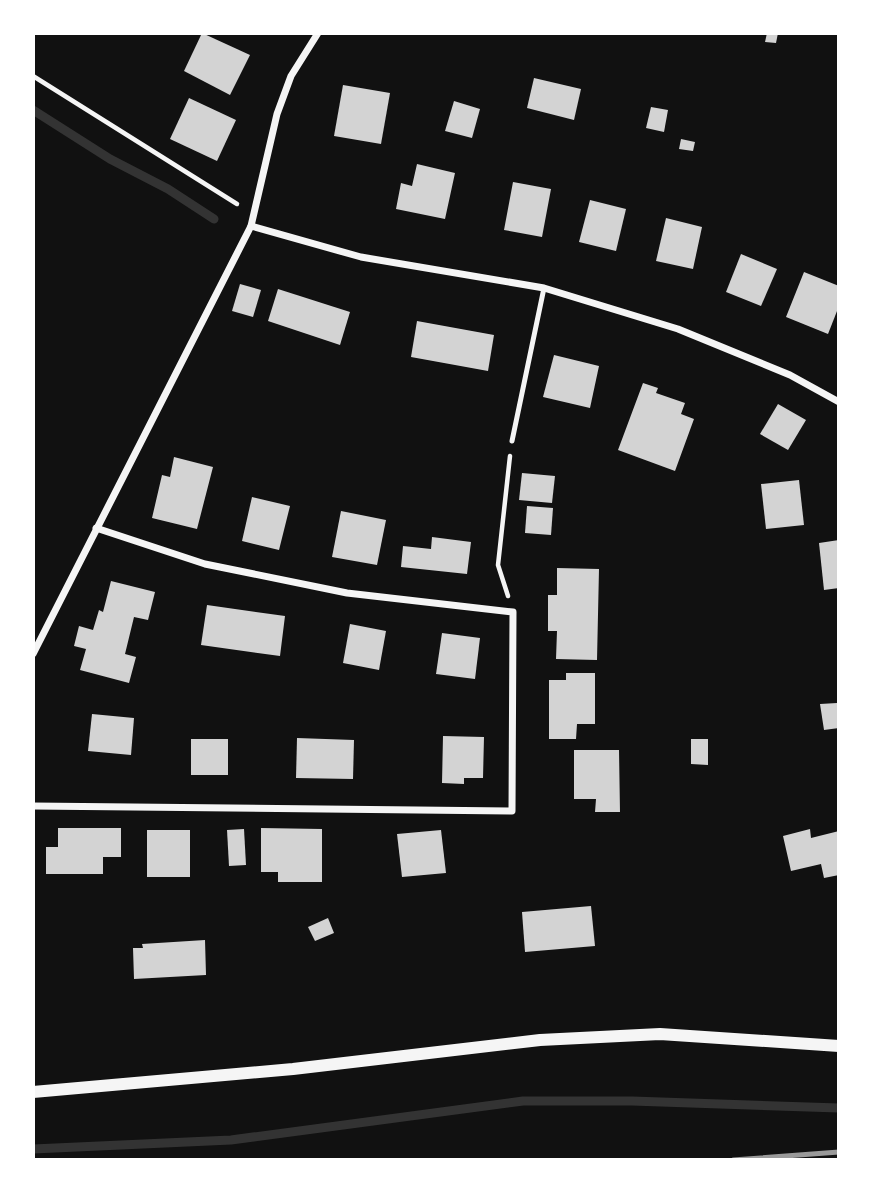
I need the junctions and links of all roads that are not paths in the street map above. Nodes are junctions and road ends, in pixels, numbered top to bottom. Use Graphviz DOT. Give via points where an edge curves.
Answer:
graph roads {
  1 [pos="318,33"];
  2 [pos="251,226"];
  3 [pos="544,288"];
  4 [pos="839,402"];
  5 [pos="512,441"];
  6 [pos="96,528"];
  7 [pos="33,654"];
  8 [pos="33,806"];
  9 [pos="839,1046"];
  10 [pos="33,1091"];
  1 -- 2 [label="street" via="291,76 277,114"];
  2 -- 3 [label="street" via="361,257"];
  2 -- 6 [label="street"];
  3 -- 4 [label="street" via="678,329 790,375"];
  3 -- 5 [label="lane"];
  6 -- 7 [label="street"];
  6 -- 8 [label="street" via="205,564 347,593 513,612 512,811"];
  9 -- 10 [label="street" via="660,1034 540,1041 293,1069"];
}
